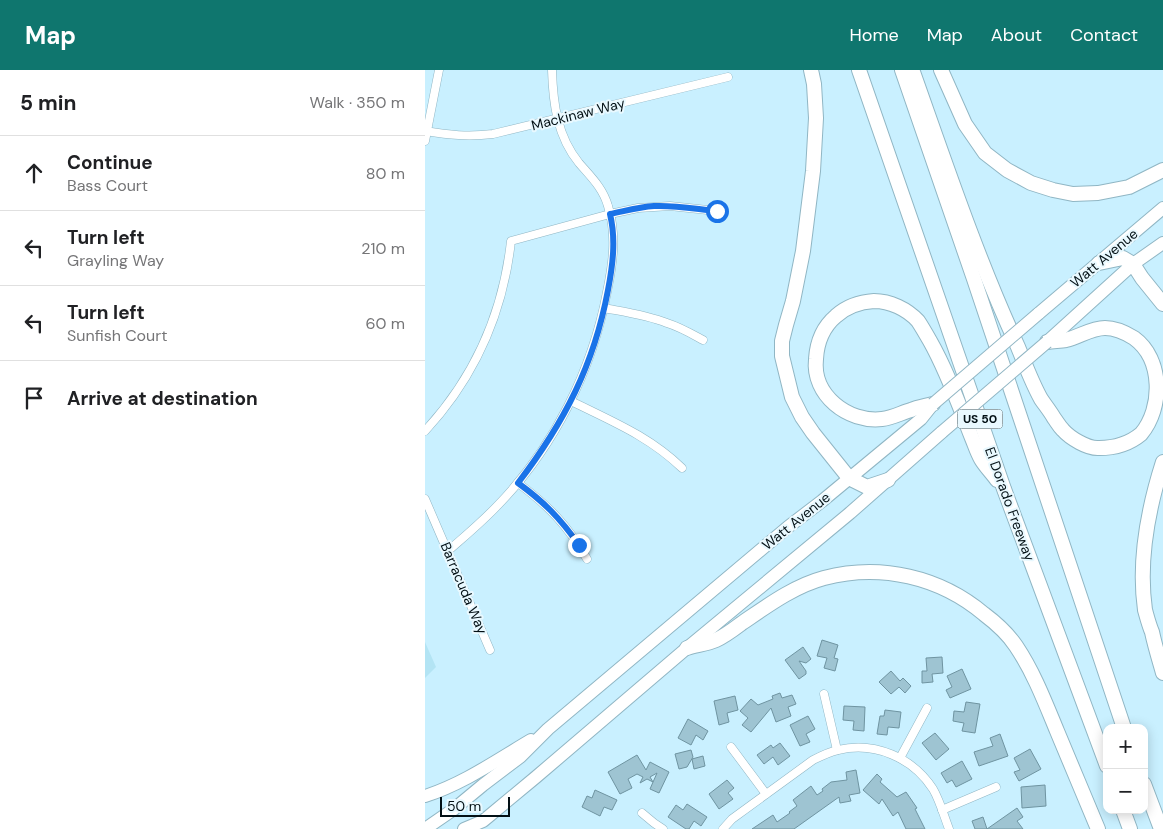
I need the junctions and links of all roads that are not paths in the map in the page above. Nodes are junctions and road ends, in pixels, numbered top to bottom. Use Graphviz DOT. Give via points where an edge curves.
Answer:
graph roads {
  1 [pos="439,70"];
  2 [pos="552,70"];
  3 [pos="811,70"];
  4 [pos="859,70"];
  5 [pos="902,70"];
  6 [pos="912,70"];
  7 [pos="941,70"];
  8 [pos="729,77"];
  9 [pos="557,119"];
  10 [pos="426,131"];
  11 [pos="425,141"];
  12 [pos="1163,170"];
  13 [pos="1163,208"];
  14 [pos="717,211"];
  15 [pos="610,214"];
  16 [pos="1163,244"];
  17 [pos="1099,263"];
  18 [pos="1133,264"];
  19 [pos="1163,304"];
  20 [pos="604,308"];
  21 [pos="703,340"];
  22 [pos="1047,342"];
  23 [pos="571,401"];
  24 [pos="933,404"];
  25 [pos="425,431"];
  26 [pos="1163,462"];
  27 [pos="682,468"];
  28 [pos="849,478"];
  29 [pos="888,480"];
  30 [pos="518,483"];
  31 [pos="1004,489"];
  32 [pos="425,499"];
  33 [pos="448,551"];
  34 [pos="587,559"];
  35 [pos="687,648"];
  36 [pos="491,650"];
  37 [pos="1163,673"];
  38 [pos="824,694"];
  39 [pos="927,708"];
  40 [pos="1123,724"];
  41 [pos="548,729"];
  42 [pos="731,747"];
  43 [pos="837,750"];
  44 [pos="1103,755"];
  45 [pos="900,758"];
  46 [pos="996,787"];
  47 [pos="766,794"];
  48 [pos="1148,795"];
  49 [pos="425,796"];
  50 [pos="942,810"];
  51 [pos="642,813"];
  52 [pos="1124,814"];
  53 [pos="480,825"];
  54 [pos="425,829"];
  55 [pos="464,829"];
  56 [pos="663,829"];
  57 [pos="723,829"];
  58 [pos="949,829"];
  59 [pos="1098,829"];
  60 [pos="1130,829"];
  61 [pos="1161,829"];
  1 -- 10 [label="street"];
  2 -- 9 [label="street"];
  3 -- 28 [label="highway" via="816,118 813,171 803,251 785,325 782,356 802,417"];
  4 -- 31 [label="highway, El Dorado Freeway / US 50"];
  5 -- 40 [label="highway, US 50"];
  6 -- 22 [label="highway" via="1001,309 1041,399 1063,431 1080,443 1095,448 1113,448 1127,443 1150,424 1162,395 1161,376 1155,359 1141,342 1125,332 1105,328 1067,340"];
  7 -- 12 [label="highway" via="965,124 985,153 1031,183 1073,194 1098,193 1129,186"];
  8 -- 9 [label="street, Mackinaw Way"];
  9 -- 10 [label="street, Mackinaw Way" via="477,136"];
  9 -- 15 [label="street" via="569,149 603,191"];
  10 -- 11 [label="street"];
  13 -- 17 [label="main road, Watt Avenue"];
  14 -- 15 [label="street" via="654,206"];
  15 -- 20 [label="street" via="613,251"];
  15 -- 25 [label="street" via="511,241 507,274 483,345 462,384"];
  16 -- 18 [label="main road, Watt Avenue"];
  17 -- 18 [label="highway" via="1123,258"];
  17 -- 24 [label="main road, Watt Avenue, bridge"];
  18 -- 19 [label="highway"];
  18 -- 22 [label="main road, Watt Avenue"];
  20 -- 21 [label="street" via="666,322"];
  20 -- 23 [label="street"];
  22 -- 29 [label="main road, Watt Avenue, bridge"];
  23 -- 27 [label="street" via="642,436"];
  23 -- 30 [label="street" via="553,434"];
  24 -- 28 [label="main road, Watt Avenue" via="921,419"];
  24 -- 31 [label="highway" via="897,416 867,420 839,408 818,382 815,364 823,330 841,312 864,302 893,304 908,313 927,335 981,459"];
  26 -- 37 [label="highway" via="1149,515 1143,578 1145,611"];
  28 -- 29 [label="highway" via="867,487"];
  28 -- 41 [label="main road, Watt Avenue"];
  29 -- 35 [label="main road, Watt Avenue"];
  30 -- 33 [label="street" via="478,526"];
  30 -- 34 [label="street" via="553,512"];
  31 -- 44 [label="highway, El Dorado Freeway / US 50"];
  32 -- 33 [label="street, Barracuda Way"];
  33 -- 36 [label="street, Barracuda Way"];
  35 -- 53 [label="main road, Watt Avenue"];
  35 -- 59 [label="highway" via="717,640 772,603 824,578 848,574 901,574 947,589 996,623 1029,667"];
  38 -- 43 [label="street"];
  39 -- 45 [label="street"];
  41 -- 49 [label="main road" via="465,779"];
  41 -- 54 [label="main road, Watt Avenue" via="520,757"];
  42 -- 47 [label="street"];
  43 -- 45 [label="street" via="866,748"];
  43 -- 47 [label="street" via="813,760"];
  45 -- 50 [label="street" via="923,776"];
  46 -- 50 [label="street"];
  47 -- 57 [label="street"];
  48 -- 61 [label="highway"];
  50 -- 58 [label="street"];
  51 -- 56 [label="street"];
  52 -- 60 [label="highway"];
  53 -- 55 [label="main road, Watt Avenue"];
}
